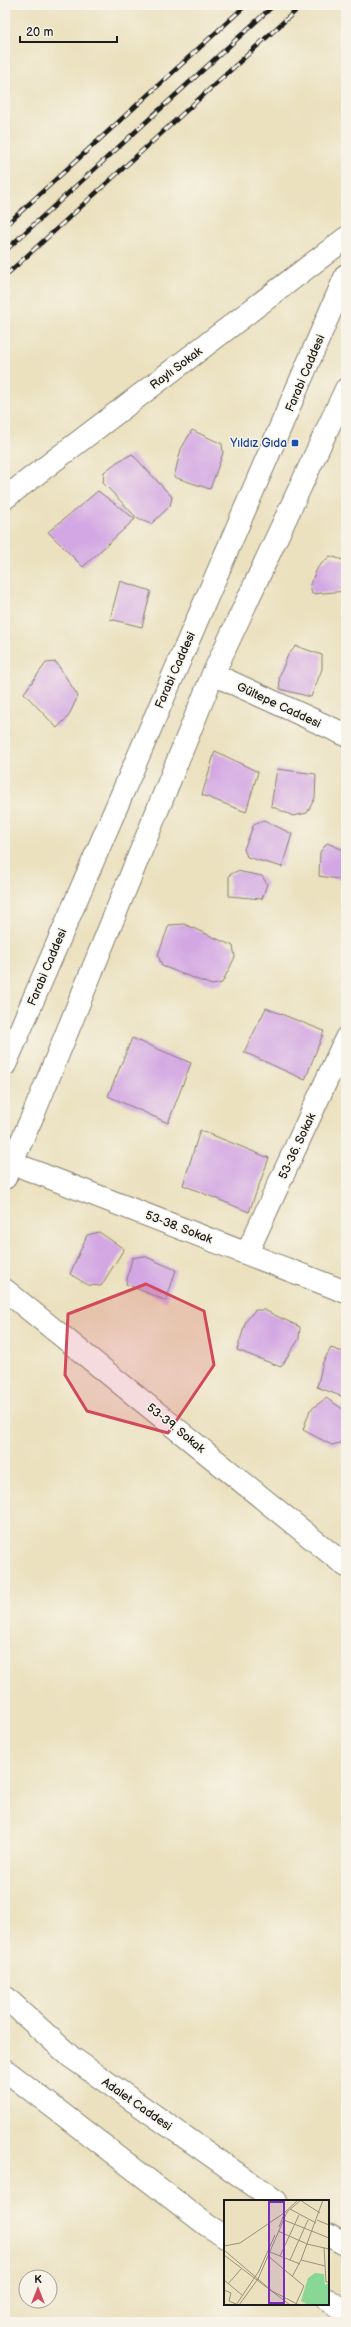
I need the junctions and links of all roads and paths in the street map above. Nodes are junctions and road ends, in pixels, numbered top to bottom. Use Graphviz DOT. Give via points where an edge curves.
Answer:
graph roads {
  1 [pos="346,238"];
  2 [pos="346,275"];
  3 [pos="346,390"];
  4 [pos="341,412"];
  5 [pos="5,498"];
  6 [pos="213,674"];
  7 [pos="346,735"];
  8 [pos="346,1038"];
  9 [pos="5,1065"];
  10 [pos="8,1171"];
  11 [pos="248,1253"];
  12 [pos="5,1290"];
  13 [pos="346,1292"];
  14 [pos="346,1566"];
  15 [pos="5,1997"];
  16 [pos="5,2070"];
  17 [pos="275,2200"];
  18 [pos="224,2235"];
  19 [pos="329,2236"];
  20 [pos="346,2245"];
  21 [pos="329,2301"];
  22 [pos="346,2311"];
  1 -- 5 [label="street, Raylı Sokak"];
  2 -- 9 [label="street, Farabi Caddesi"];
  3 -- 4 [label="street"];
  4 -- 6 [label="street"];
  6 -- 7 [label="street, Gültepe Caddesi"];
  6 -- 10 [label="street"];
  8 -- 11 [label="street, 53-36. Sokak"];
  10 -- 11 [label="street, 53-38. Sokak"];
  11 -- 13 [label="street, 53-38. Sokak"];
  12 -- 14 [label="street, 53-39. Sokak"];
  15 -- 17 [label="street, Adalet Caddesi" via="71,2057"];
  16 -- 18 [label="street" via="208,2226"];
  19 -- 20 [label="street"];
  21 -- 22 [label="street"];
}
